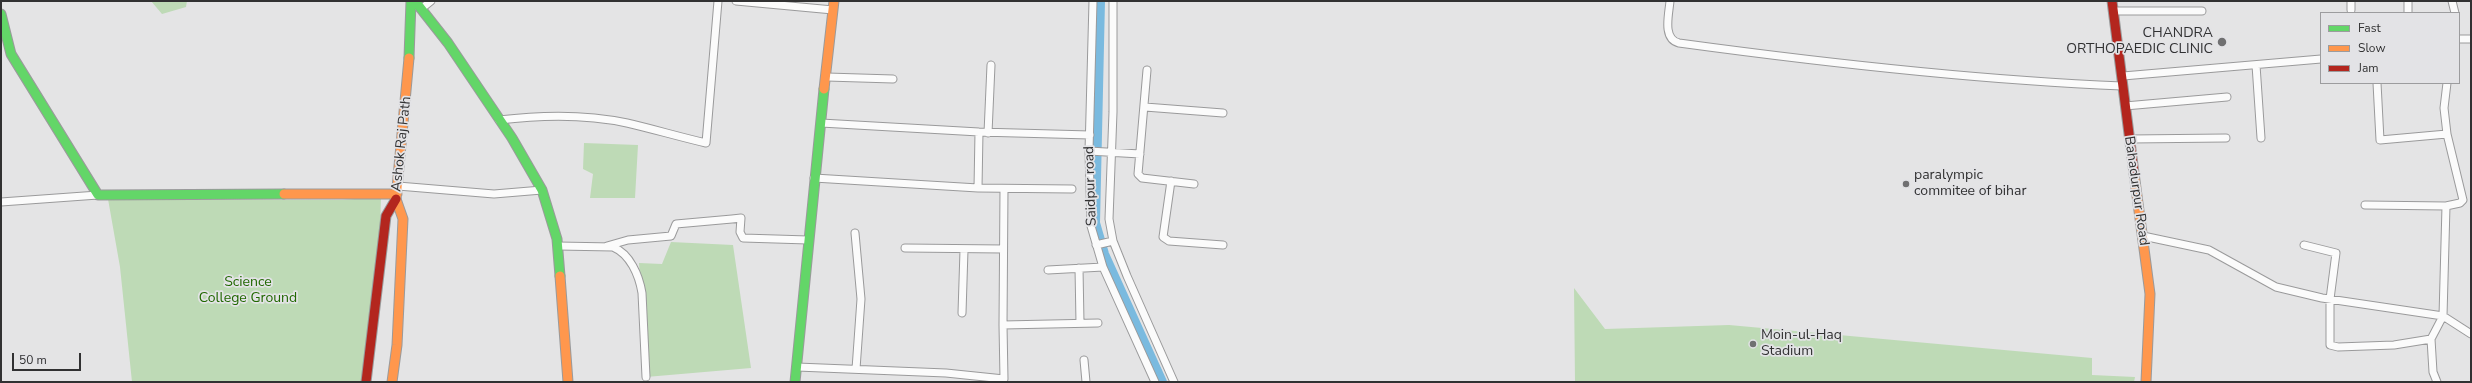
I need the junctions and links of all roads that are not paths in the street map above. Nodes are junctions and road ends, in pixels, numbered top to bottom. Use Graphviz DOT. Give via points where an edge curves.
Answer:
graph roads {
  1 [pos="410,1"];
  2 [pos="415,1"];
  3 [pos="431,1"];
  4 [pos="718,1"];
  5 [pos="736,1"];
  6 [pos="740,1"];
  7 [pos="1093,1"];
  8 [pos="1113,1"];
  9 [pos="1670,1"];
  10 [pos="2112,1"];
  11 [pos="2351,1"];
  12 [pos="2408,1"];
  13 [pos="2452,1"];
  14 [pos="834,5"];
  15 [pos="421,9"];
  16 [pos="2351,10"];
  17 [pos="2114,11"];
  18 [pos="2202,11"];
  19 [pos="2408,12"];
  20 [pos="2455,12"];
  21 [pos="1,14"];
  22 [pos="2460,39"];
  23 [pos="2471,39"];
  24 [pos="2320,59"];
  25 [pos="991,65"];
  26 [pos="2256,65"];
  27 [pos="1147,70"];
  28 [pos="2123,76"];
  29 [pos="827,77"];
  30 [pos="893,79"];
  31 [pos="2377,84"];
  32 [pos="2447,84"];
  33 [pos="2122,86"];
  34 [pos="2227,97"];
  35 [pos="2125,106"];
  36 [pos="1145,107"];
  37 [pos="1222,113"];
  38 [pos="499,120"];
  39 [pos="821,123"];
  40 [pos="979,132"];
  41 [pos="988,132"];
  42 [pos="2447,134"];
  43 [pos="1090,135"];
  44 [pos="2226,138"];
  45 [pos="2261,138"];
  46 [pos="2130,139"];
  47 [pos="1091,151"];
  48 [pos="1108,151"];
  49 [pos="1140,154"];
  50 [pos="814,178"];
  51 [pos="1170,181"];
  52 [pos="1194,184"];
  53 [pos="978,188"];
  54 [pos="1004,189"];
  55 [pos="1072,189"];
  56 [pos="542,190"];
  57 [pos="397,193"];
  58 [pos="98,195"];
  59 [pos="1,202"];
  60 [pos="2365,205"];
  61 [pos="2446,206"];
  62 [pos="855,233"];
  63 [pos="2143,236"];
  64 [pos="808,240"];
  65 [pos="1111,241"];
  66 [pos="1097,244"];
  67 [pos="1223,244"];
  68 [pos="2304,244"];
  69 [pos="558,246"];
  70 [pos="607,246"];
  71 [pos="905,248"];
  72 [pos="1003,249"];
  73 [pos="964,250"];
  74 [pos="1103,267"];
  75 [pos="1079,268"];
  76 [pos="1048,270"];
  77 [pos="2330,299"];
  78 [pos="962,314"];
  79 [pos="2443,316"];
  80 [pos="1080,323"];
  81 [pos="1098,323"];
  82 [pos="1003,325"];
  83 [pos="2471,334"];
  84 [pos="2431,340"];
  85 [pos="1084,360"];
  86 [pos="797,367"];
  87 [pos="856,369"];
  88 [pos="646,378"];
  89 [pos="1004,381"];
  90 [pos="366,382"];
  91 [pos="392,382"];
  92 [pos="568,382"];
  93 [pos="795,382"];
  94 [pos="1086,382"];
  95 [pos="1155,382"];
  96 [pos="1174,382"];
  97 [pos="2146,382"];
  98 [pos="2437,382"];
  1 -- 57 [label="main road, Ashok Raj Path" via="408,86"];
  2 -- 15 [label="main road"];
  3 -- 15 [label="street"];
  4 -- 38 [label="street" via="706,144 627,123 594,118 538,117"];
  5 -- 6 [label="street"];
  6 -- 14 [label="street"];
  7 -- 43 [label="street, Saidpur road"];
  8 -- 48 [label="street"];
  9 -- 33 [label="street" via="1668,29 1671,38 1679,43 1821,62 2047,83"];
  10 -- 17 [label="main road, Bahadurpur Road"];
  11 -- 16 [label="street"];
  12 -- 19 [label="street"];
  13 -- 20 [label="street"];
  14 -- 29 [label="main road"];
  15 -- 38 [label="main road" via="448,43"];
  17 -- 18 [label="street"];
  17 -- 28 [label="main road, Bahadurpur Road"];
  21 -- 58 [label="main road" via="11,54"];
  22 -- 23 [label="street"];
  24 -- 26 [label="street"];
  25 -- 41 [label="street"];
  26 -- 28 [label="street"];
  26 -- 45 [label="street"];
  27 -- 36 [label="street"];
  28 -- 33 [label="main road, Bahadurpur Road"];
  29 -- 30 [label="street"];
  29 -- 39 [label="main road"];
  31 -- 42 [label="street" via="2380,140"];
  32 -- 42 [label="street" via="2444,108"];
  33 -- 35 [label="main road, Bahadurpur Road"];
  34 -- 35 [label="street"];
  35 -- 46 [label="main road, Bahadurpur Road"];
  36 -- 37 [label="street"];
  36 -- 49 [label="street"];
  38 -- 56 [label="main road" via="526,159"];
  39 -- 40 [label="street"];
  39 -- 50 [label="main road"];
  40 -- 41 [label="street"];
  40 -- 53 [label="street"];
  41 -- 43 [label="street"];
  42 -- 61 [label="street" via="2463,200"];
  43 -- 47 [label="street, Saidpur road"];
  44 -- 46 [label="street"];
  46 -- 63 [label="main road, Bahadurpur Road"];
  47 -- 48 [label="street"];
  47 -- 66 [label="street, Saidpur road" via="1090,214"];
  48 -- 49 [label="street"];
  48 -- 65 [label="street"];
  49 -- 51 [label="street" via="1140,177"];
  50 -- 53 [label="street"];
  50 -- 64 [label="main road"];
  51 -- 52 [label="street"];
  51 -- 67 [label="street" via="1163,237 1169,241"];
  53 -- 54 [label="street"];
  54 -- 55 [label="street"];
  54 -- 72 [label="street"];
  56 -- 57 [label="street" via="494,194"];
  56 -- 69 [label="main road" via="555,225"];
  57 -- 58 [label="main road"];
  57 -- 90 [label="main road" via="386,216"];
  57 -- 91 [label="main road, Ashok Raj Path" via="403,219 397,345"];
  58 -- 59 [label="street"];
  60 -- 61 [label="street"];
  61 -- 79 [label="street"];
  62 -- 87 [label="street" via="861,299"];
  63 -- 77 [label="street" via="2209,250 2276,287"];
  63 -- 97 [label="main road, Bahadurpur Road" via="2150,294"];
  64 -- 70 [label="street" via="743,238 740,232 741,218 676,224 671,236 628,240"];
  64 -- 86 [label="main road"];
  65 -- 66 [label="street"];
  65 -- 96 [label="street"];
  66 -- 74 [label="street, Saidpur road"];
  68 -- 77 [label="street" via="2335,251"];
  69 -- 70 [label="street"];
  69 -- 92 [label="main road"];
  70 -- 88 [label="street" via="619,250 631,264 640,282"];
  71 -- 73 [label="street"];
  72 -- 73 [label="street"];
  72 -- 82 [label="street"];
  73 -- 78 [label="street"];
  74 -- 75 [label="street"];
  74 -- 95 [label="street, Saidpur road"];
  75 -- 76 [label="street"];
  75 -- 80 [label="street"];
  77 -- 79 [label="street"];
  77 -- 84 [label="street" via="2330,345 2394,345"];
  79 -- 83 [label="street"];
  79 -- 84 [label="street"];
  80 -- 81 [label="street"];
  80 -- 82 [label="street"];
  82 -- 89 [label="street"];
  84 -- 98 [label="street"];
  85 -- 94 [label="street"];
  86 -- 87 [label="street"];
  86 -- 93 [label="main road"];
  87 -- 89 [label="street" via="946,373"];
}
